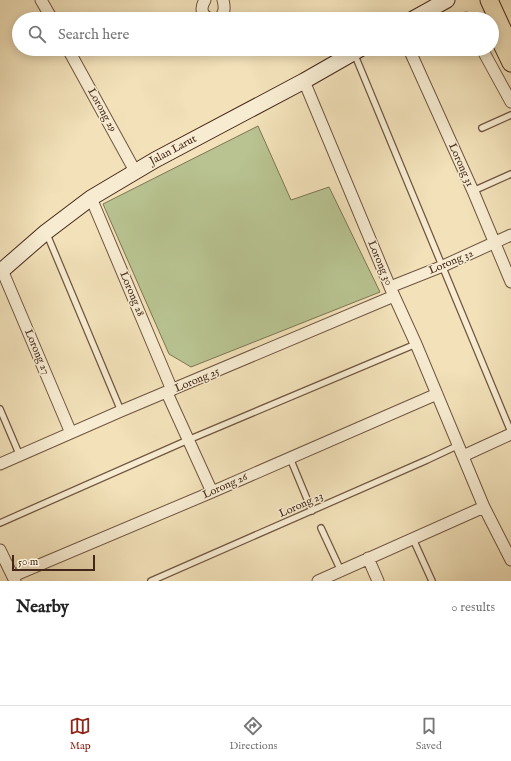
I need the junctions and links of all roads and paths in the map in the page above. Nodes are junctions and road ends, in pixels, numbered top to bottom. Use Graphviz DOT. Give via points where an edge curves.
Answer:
graph roads {
  1 [pos="41,0"];
  2 [pos="206,0"];
  3 [pos="223,0"];
  4 [pos="447,0"];
  5 [pos="480,0"];
  6 [pos="489,0"];
  7 [pos="48,12"];
  8 [pos="202,12"];
  9 [pos="224,12"];
  10 [pos="426,12"];
  11 [pos="486,12"];
  12 [pos="494,12"];
  13 [pos="499,22"];
  14 [pos="499,38"];
  15 [pos="511,48"];
  16 [pos="72,56"];
  17 [pos="348,56"];
  18 [pos="359,56"];
  19 [pos="412,56"];
  20 [pos="486,56"];
  21 [pos="511,63"];
  22 [pos="304,81"];
  23 [pos="511,102"];
  24 [pos="511,115"];
  25 [pos="482,128"];
  26 [pos="135,171"];
  27 [pos="511,174"];
  28 [pos="473,191"];
  29 [pos="91,198"];
  30 [pos="46,232"];
  31 [pos="511,234"];
  32 [pos="495,243"];
  33 [pos="442,266"];
  34 [pos="1,271"];
  35 [pos="511,282"];
  36 [pos="392,291"];
  37 [pos="416,344"];
  38 [pos="170,392"];
  39 [pos="437,394"];
  40 [pos="0,409"];
  41 [pos="121,411"];
  42 [pos="72,433"];
  43 [pos="511,433"];
  44 [pos="188,440"];
  45 [pos="459,445"];
  46 [pos="20,456"];
  47 [pos="463,456"];
  48 [pos="290,458"];
  49 [pos="0,464"];
  50 [pos="212,492"];
  51 [pos="484,506"];
  52 [pos="312,511"];
  53 [pos="0,523"];
  54 [pos="321,528"];
  55 [pos="413,539"];
  56 [pos="0,550"];
  57 [pos="368,558"];
  58 [pos="511,560"];
  59 [pos="341,571"];
  60 [pos="14,579"];
  61 [pos="151,581"];
  62 [pos="318,581"];
  63 [pos="378,581"];
  64 [pos="432,581"];
  1 -- 7 [label="street"];
  2 -- 8 [label="street"];
  3 -- 9 [label="street"];
  4 -- 10 [label="main road"];
  5 -- 11 [label="main road"];
  6 -- 12 [label="main road"];
  13 -- 15 [label="main road"];
  14 -- 21 [label="main road"];
  16 -- 26 [label="street, Lorong 29"];
  17 -- 22 [label="main road, Jalan Larut"];
  18 -- 33 [label="lane"];
  19 -- 28 [label="street, Lorong 31"];
  20 -- 23 [label="street"];
  22 -- 26 [label="main road, Jalan Larut"];
  22 -- 36 [label="street, Lorong 30"];
  24 -- 25 [label="lane"];
  26 -- 29 [label="main road, Jalan Larut"];
  27 -- 28 [label="lane"];
  28 -- 32 [label="street, Lorong 31"];
  29 -- 30 [label="main road, Jalan Larut"];
  29 -- 38 [label="street, Lorong 28"];
  30 -- 34 [label="main road, Jalan Larut"];
  30 -- 41 [label="lane"];
  31 -- 32 [label="street, Lorong 32"];
  32 -- 33 [label="street, Lorong 32"];
  32 -- 35 [label="street, Lorong 31"];
  33 -- 36 [label="street, Lorong 32"];
  33 -- 43 [label="lane"];
  34 -- 42 [label="street, Lorong 27"];
  36 -- 37 [label="street, Lorong 30"];
  36 -- 38 [label="street, Lorong 25"];
  37 -- 39 [label="street, Lorong 30"];
  37 -- 44 [label="lane"];
  38 -- 41 [label="street, Lorong 25"];
  38 -- 44 [label="street, Lorong 28"];
  39 -- 45 [label="street, Lorong 30"];
  39 -- 48 [label="street, Lorong 26"];
  40 -- 46 [label="lane"];
  41 -- 42 [label="street, Lorong 25"];
  42 -- 46 [label="street, Lorong 25"];
  43 -- 47 [label="street"];
  44 -- 50 [label="street, Lorong 28"];
  44 -- 53 [label="lane"];
  45 -- 47 [label="street, Lorong 30"];
  45 -- 52 [label="lane, Lorong 23"];
  46 -- 49 [label="street, Lorong 25"];
  47 -- 51 [label="street, Lorong 30"];
  48 -- 50 [label="street, Lorong 26"];
  48 -- 52 [label="lane"];
  50 -- 60 [label="street, Lorong 26"];
  51 -- 55 [label="street"];
  51 -- 58 [label="street, Lorong 30"];
  52 -- 61 [label="lane, Lorong 23"];
  54 -- 59 [label="lane"];
  55 -- 57 [label="street"];
  55 -- 64 [label="lane"];
  56 -- 60 [label="street"];
  57 -- 59 [label="street"];
  57 -- 63 [label="street"];
  59 -- 62 [label="street"];
}
